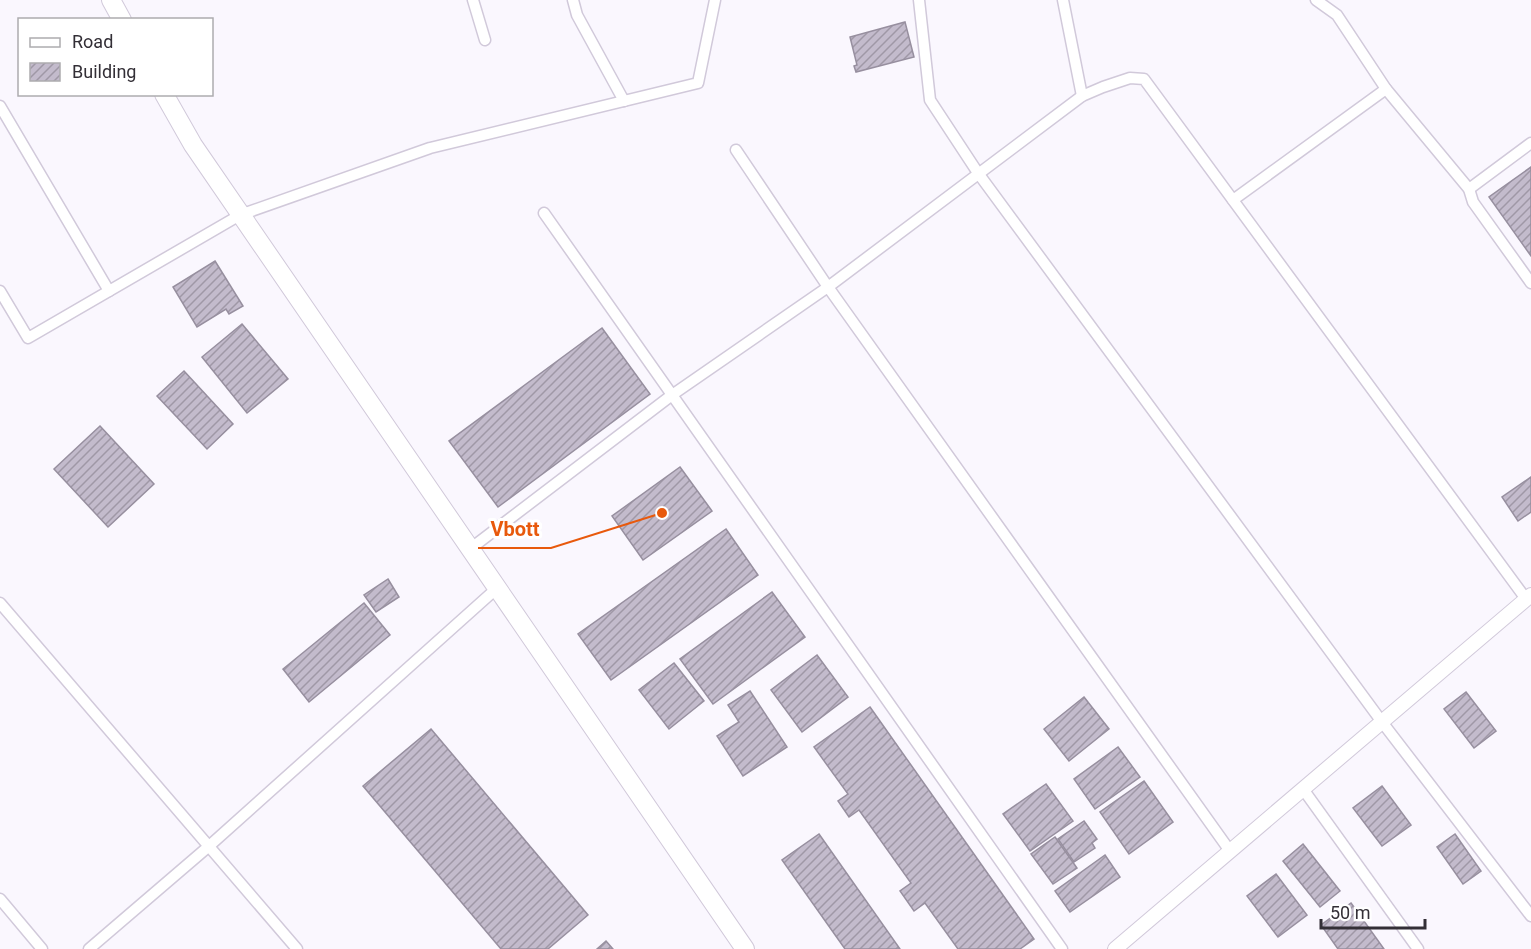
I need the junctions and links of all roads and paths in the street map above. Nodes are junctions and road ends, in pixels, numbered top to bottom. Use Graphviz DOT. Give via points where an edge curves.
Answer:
graph roads {
  1 [pos="111,0"];
  2 [pos="473,0"];
  3 [pos="573,0"];
  4 [pos="715,0"];
  5 [pos="919,0"];
  6 [pos="1063,0"];
  7 [pos="1316,0"];
  8 [pos="121,18"];
  9 [pos="485,40"];
  10 [pos="1386,89"];
  11 [pos="165,96"];
  12 [pos="1082,96"];
  13 [pos="624,101"];
  14 [pos="0,106"];
  15 [pos="1531,143"];
  16 [pos="736,150"];
  17 [pos="978,174"];
  18 [pos="1469,189"];
  19 [pos="1233,200"];
  20 [pos="544,213"];
  21 [pos="240,215"];
  22 [pos="1531,283"];
  23 [pos="828,287"];
  24 [pos="0,291"];
  25 [pos="109,291"];
  26 [pos="672,395"];
  27 [pos="470,549"];
  28 [pos="496,589"];
  29 [pos="1528,597"];
  30 [pos="0,603"];
  31 [pos="1382,722"];
  32 [pos="1303,789"];
  33 [pos="208,847"];
  34 [pos="1230,851"];
  35 [pos="0,899"];
  36 [pos="1531,916"];
  37 [pos="42,949"];
  38 [pos="89,949"];
  39 [pos="297,949"];
  40 [pos="745,949"];
  41 [pos="1062,949"];
  42 [pos="1115,949"];
  43 [pos="1418,949"];
  1 -- 8 [label="highway"];
  2 -- 9 [label="street"];
  3 -- 13 [label="street" via="577,15"];
  4 -- 13 [label="street" via="698,83"];
  5 -- 17 [label="street" via="930,99"];
  6 -- 12 [label="street"];
  7 -- 10 [label="street" via="1337,15"];
  10 -- 18 [label="street"];
  10 -- 19 [label="street"];
  11 -- 21 [label="highway"];
  12 -- 17 [label="street"];
  12 -- 19 [label="street" via="1130,78 1144,79"];
  13 -- 21 [label="street" via="430,148"];
  14 -- 25 [label="street"];
  15 -- 18 [label="street"];
  16 -- 23 [label="street"];
  17 -- 23 [label="street"];
  17 -- 31 [label="street"];
  18 -- 22 [label="street" via="1473,202"];
  19 -- 29 [label="street"];
  20 -- 26 [label="street"];
  21 -- 25 [label="street"];
  21 -- 27 [label="highway"];
  23 -- 26 [label="street"];
  23 -- 34 [label="street"];
  24 -- 25 [label="street" via="28,339"];
  26 -- 27 [label="street"];
  26 -- 41 [label="street"];
  27 -- 28 [label="highway"];
  28 -- 33 [label="street"];
  28 -- 40 [label="highway"];
  29 -- 31 [label="street"];
  30 -- 33 [label="street"];
  31 -- 32 [label="street"];
  31 -- 36 [label="street"];
  32 -- 34 [label="street"];
  32 -- 43 [label="street"];
  33 -- 38 [label="street"];
  33 -- 39 [label="street"];
  34 -- 42 [label="street"];
  35 -- 37 [label="street"];
}
